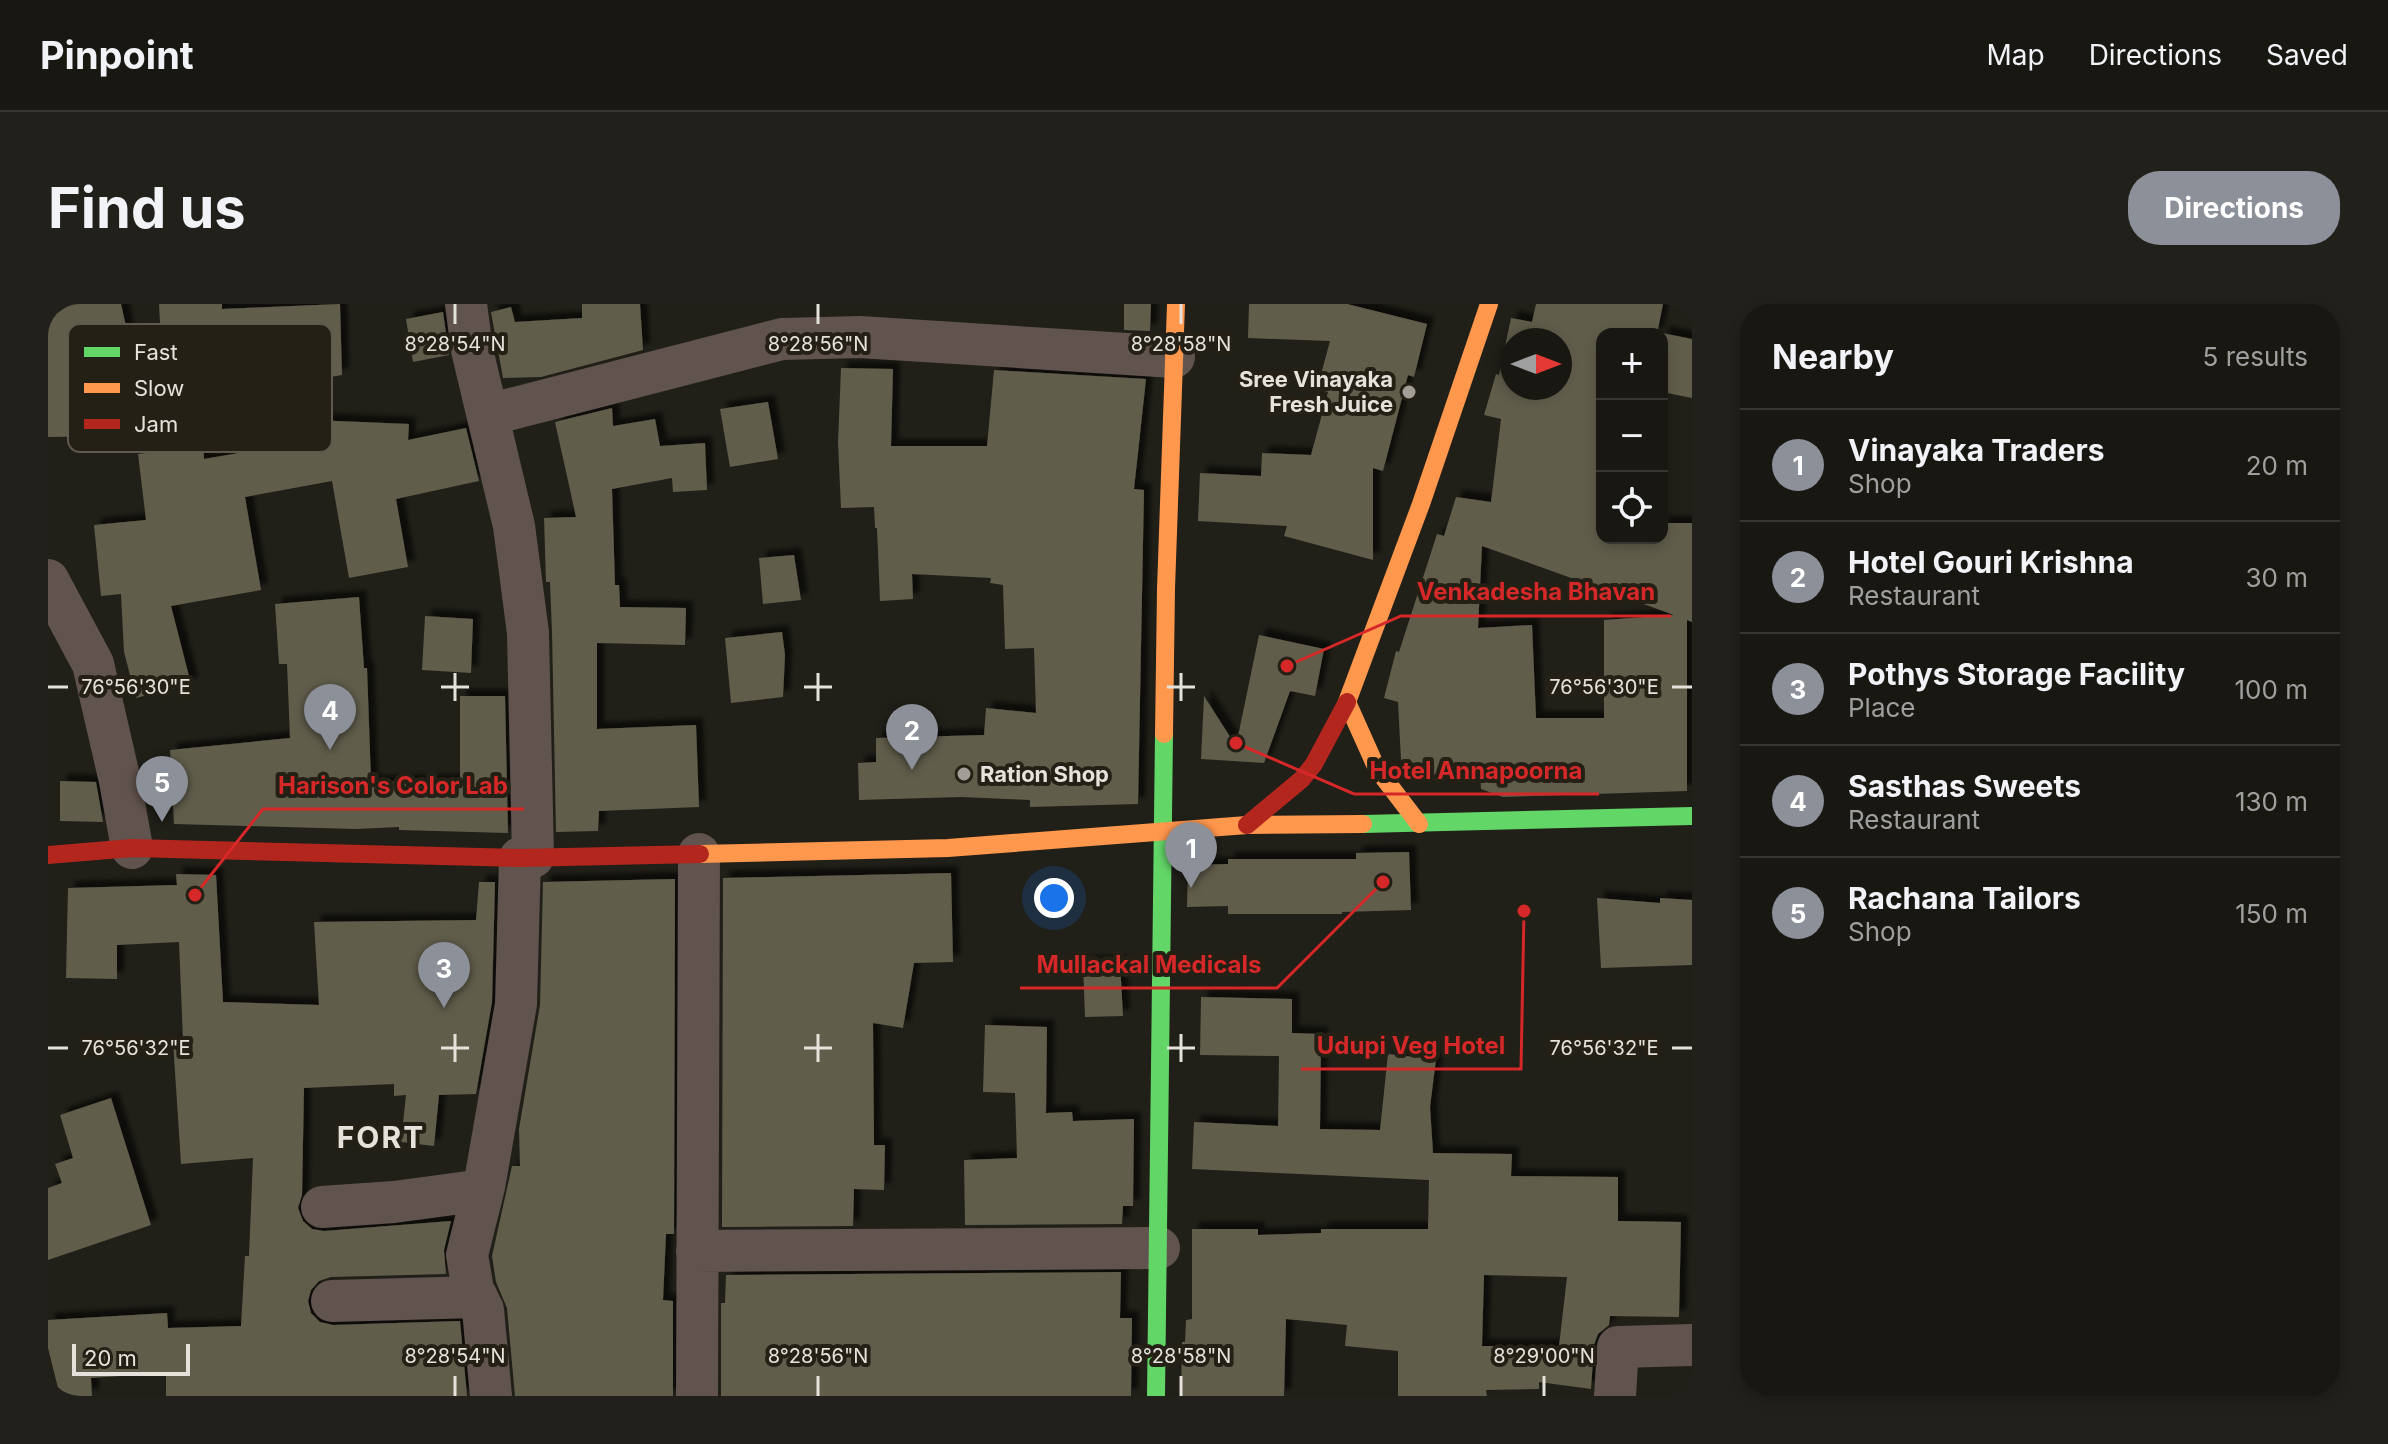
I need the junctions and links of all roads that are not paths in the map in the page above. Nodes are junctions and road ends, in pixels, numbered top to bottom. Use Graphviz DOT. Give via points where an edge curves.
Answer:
graph roads {
  1 [pos="466,304"];
  2 [pos="1176,304"];
  3 [pos="1489,304"];
  4 [pos="1174,357"];
  5 [pos="488,415"];
  6 [pos="48,580"];
  7 [pos="1347,702"];
  8 [pos="1692,816"];
  9 [pos="1419,824"];
  10 [pos="1247,825"];
  11 [pos="1162,831"];
  12 [pos="132,848"];
  13 [pos="699,854"];
  14 [pos="48,855"];
  15 [pos="527,858"];
  16 [pos="483,1190"];
  17 [pos="322,1207"];
  18 [pos="1159,1248"];
  19 [pos="697,1251"];
  20 [pos="477,1297"];
  21 [pos="332,1301"];
  22 [pos="1692,1345"];
  23 [pos="491,1396"];
  24 [pos="697,1396"];
  25 [pos="1156,1396"];
  26 [pos="1615,1396"];
  1 -- 5 [label="street"];
  2 -- 4 [label="main road"];
  3 -- 7 [label="main road"];
  4 -- 5 [label="street" via="860,337 782,339"];
  4 -- 11 [label="main road"];
  5 -- 15 [label="street" via="514,526 528,633"];
  6 -- 12 [label="street" via="93,664"];
  7 -- 9 [label="main road" via="1377,769"];
  7 -- 10 [label="main road" via="1302,779"];
  8 -- 9 [label="main road"];
  9 -- 10 [label="main road"];
  10 -- 11 [label="main road"];
  11 -- 13 [label="main road" via="948,848"];
  11 -- 18 [label="main road"];
  12 -- 14 [label="main road"];
  12 -- 15 [label="main road"];
  13 -- 15 [label="main road"];
  13 -- 19 [label="street"];
  15 -- 16 [label="street" via="516,1004"];
  16 -- 17 [label="street"];
  16 -- 20 [label="street" via="467,1255"];
  18 -- 19 [label="street"];
  18 -- 25 [label="main road"];
  19 -- 24 [label="street"];
  20 -- 21 [label="street"];
  20 -- 23 [label="street" via="483,1310"];
  22 -- 26 [label="street" via="1618,1347"];
}
